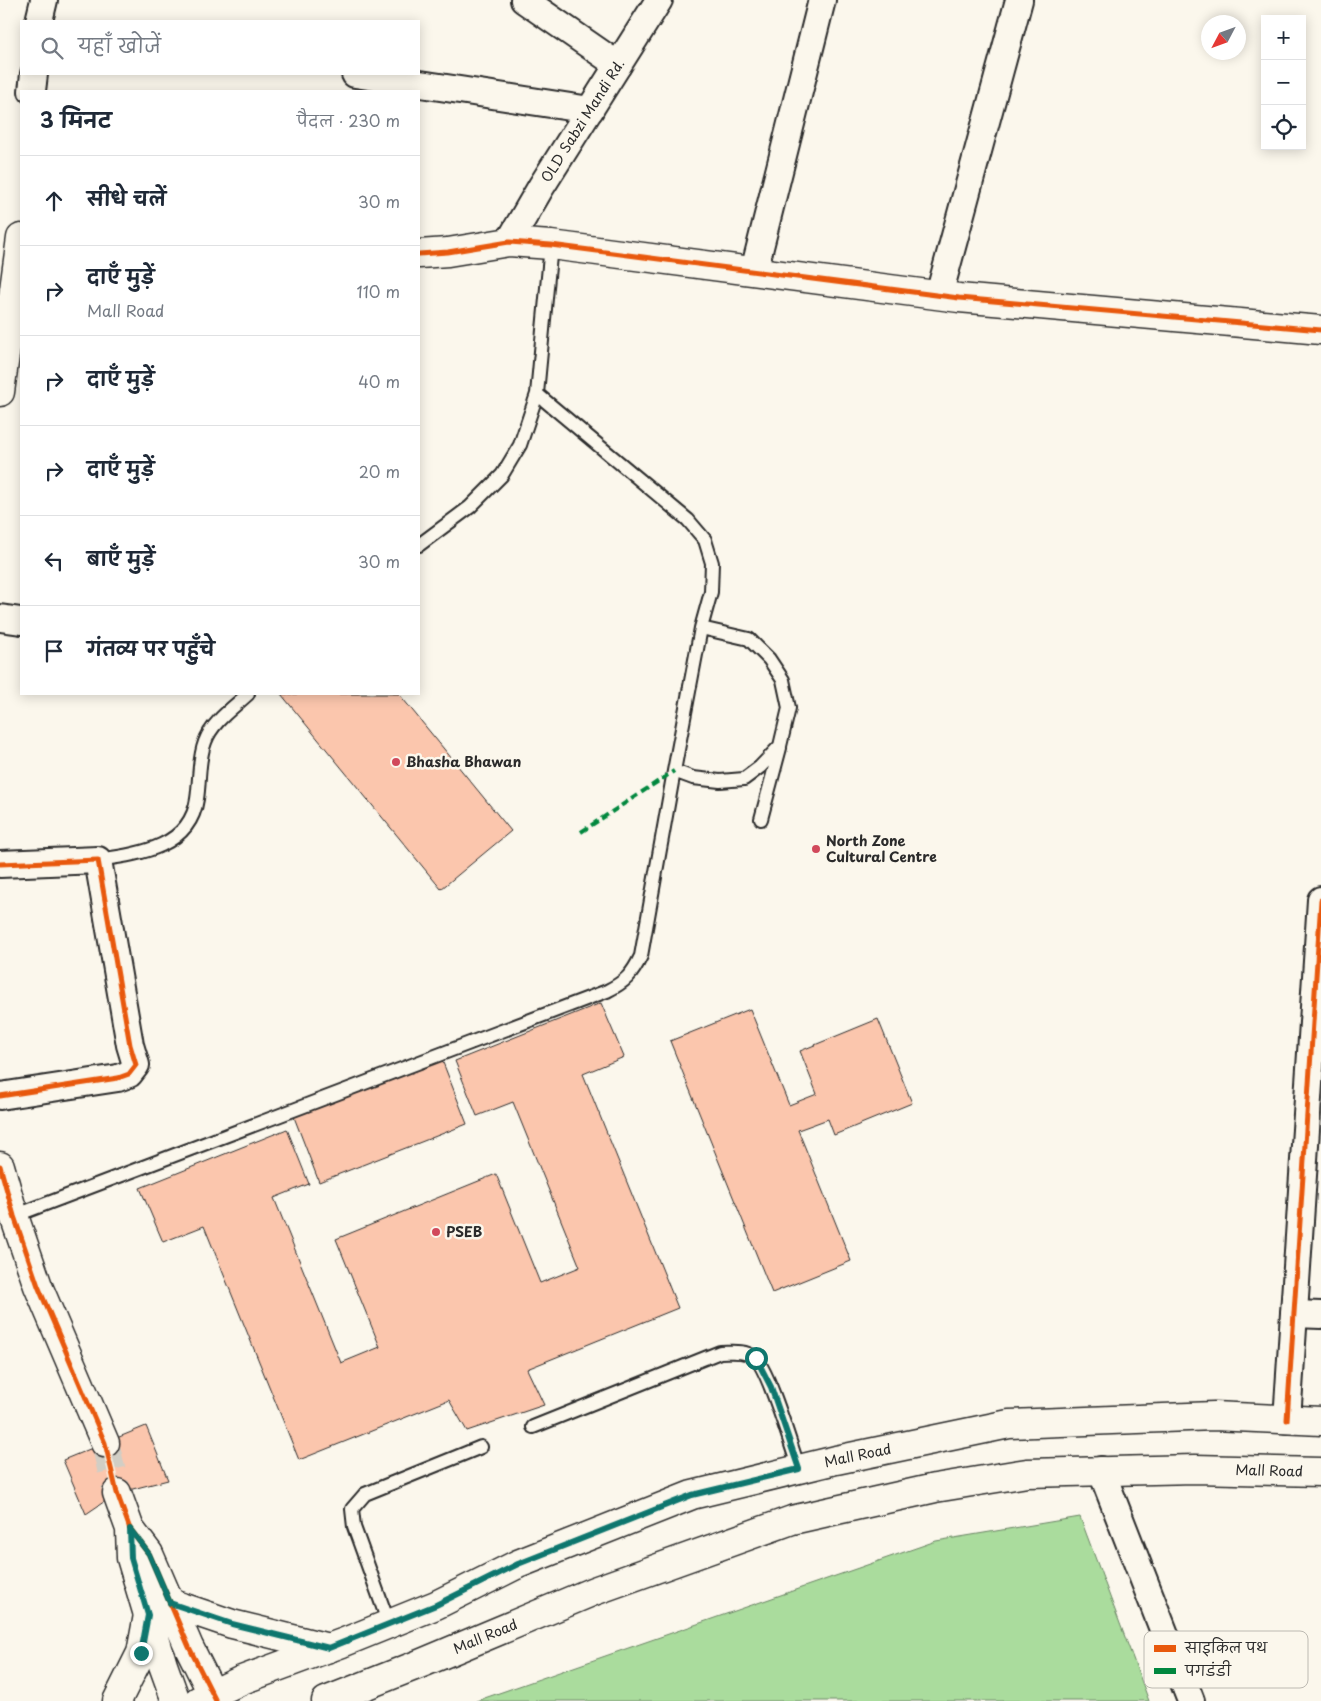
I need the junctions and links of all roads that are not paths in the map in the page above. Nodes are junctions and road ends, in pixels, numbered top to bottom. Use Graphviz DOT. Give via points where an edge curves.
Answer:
graph roads {
  1 [pos="44,0"];
  2 [pos="524,0"];
  3 [pos="659,0"];
  4 [pos="822,0"];
  5 [pos="1019,0"];
  6 [pos="40,20"];
  7 [pos="618,66"];
  8 [pos="34,75"];
  9 [pos="362,75"];
  10 [pos="32,90"];
  11 [pos="590,110"];
  12 [pos="0,234"];
  13 [pos="20,238"];
  14 [pos="509,242"];
  15 [pos="20,245"];
  16 [pos="551,245"];
  17 [pos="420,254"];
  18 [pos="754,271"];
  19 [pos="939,295"];
  20 [pos="1321,330"];
  21 [pos="0,392"];
  22 [pos="537,394"];
  23 [pos="420,544"];
  24 [pos="0,618"];
  25 [pos="20,621"];
  26 [pos="701,628"];
  27 [pos="247,695"];
  28 [pos="780,746"];
  29 [pos="674,771"];
  30 [pos="761,819"];
  31 [pos="98,860"];
  32 [pos="0,864"];
  33 [pos="1321,900"];
  34 [pos="0,1096"];
  35 [pos="0,1166"];
  36 [pos="14,1216"];
  37 [pos="1294,1314"];
  38 [pos="1321,1315"];
  39 [pos="1288,1420"];
  40 [pos="1321,1421"];
  41 [pos="533,1427"];
  42 [pos="105,1443"];
  43 [pos="481,1447"];
  44 [pos="799,1469"];
  45 [pos="1101,1470"];
  46 [pos="1321,1472"];
  47 [pos="116,1493"];
  48 [pos="159,1609"];
  49 [pos="390,1624"];
  50 [pos="1164,1631"];
  51 [pos="329,1648"];
  52 [pos="389,1675"];
  53 [pos="1186,1688"];
  54 [pos="209,1699"];
  55 [pos="117,1701"];
  56 [pos="176,1701"];
  57 [pos="326,1701"];
  58 [pos="369,1701"];
  59 [pos="1191,1701"];
  1 -- 6 [label="street"];
  2 -- 7 [label="street"];
  3 -- 7 [label="street, OLD Sabzi Mandi Rd."];
  4 -- 18 [label="street"];
  5 -- 19 [label="street"];
  7 -- 11 [label="street, OLD Sabzi Mandi Rd."];
  8 -- 10 [label="street"];
  9 -- 11 [label="street"];
  11 -- 14 [label="street, OLD Sabzi Mandi Rd."];
  12 -- 13 [label="main road"];
  14 -- 16 [label="main road"];
  14 -- 17 [label="main road"];
  15 -- 21 [label="main road"];
  16 -- 18 [label="main road"];
  16 -- 22 [label="lane"];
  18 -- 19 [label="main road"];
  19 -- 20 [label="main road"];
  22 -- 23 [label="lane" via="520,445 502,475 470,506"];
  22 -- 26 [label="lane" via="688,520 705,540 712,563 711,592"];
  24 -- 25 [label="street"];
  26 -- 28 [label="lane" via="748,639 769,659 784,680 789,708"];
  26 -- 29 [label="lane"];
  27 -- 31 [label="lane" via="216,723 205,741 197,801 182,830 169,842 152,850"];
  28 -- 29 [label="lane" via="744,779 693,778"];
  28 -- 30 [label="lane"];
  29 -- 36 [label="lane" via="641,956 634,971 621,984"];
  31 -- 32 [label="street"];
  31 -- 34 [label="street" via="136,1065 129,1074 118,1078"];
  33 -- 37 [label="street"];
  35 -- 36 [label="main road"];
  36 -- 42 [label="main road" via="38,1286"];
  37 -- 38 [label="street"];
  37 -- 39 [label="street"];
  39 -- 40 [label="main road, Mall Road"];
  39 -- 44 [label="main road, Mall Road" via="1214,1416 1008,1424"];
  41 -- 44 [label="lane" via="720,1352 743,1352 756,1358 771,1387"];
  43 -- 49 [label="lane" via="365,1494 352,1508 354,1527"];
  44 -- 49 [label="main road, Mall Road" via="692,1495 518,1564"];
  45 -- 46 [label="main road, Mall Road"];
  45 -- 50 [label="street"];
  45 -- 52 [label="main road, Mall Road" via="1027,1473 944,1486 792,1520 594,1591"];
  47 -- 48 [label="main road" via="130,1529 149,1554"];
  48 -- 51 [label="main road"];
  48 -- 54 [label="main road" via="189,1647"];
  48 -- 55 [label="main road"];
  48 -- 56 [label="main road"];
  49 -- 51 [label="main road, Mall Road"];
  51 -- 54 [label="main road, Mall Road" via="242,1680"];
  52 -- 57 [label="main road, Mall Road"];
  52 -- 58 [label="main road"];
  53 -- 59 [label="street"];
}
